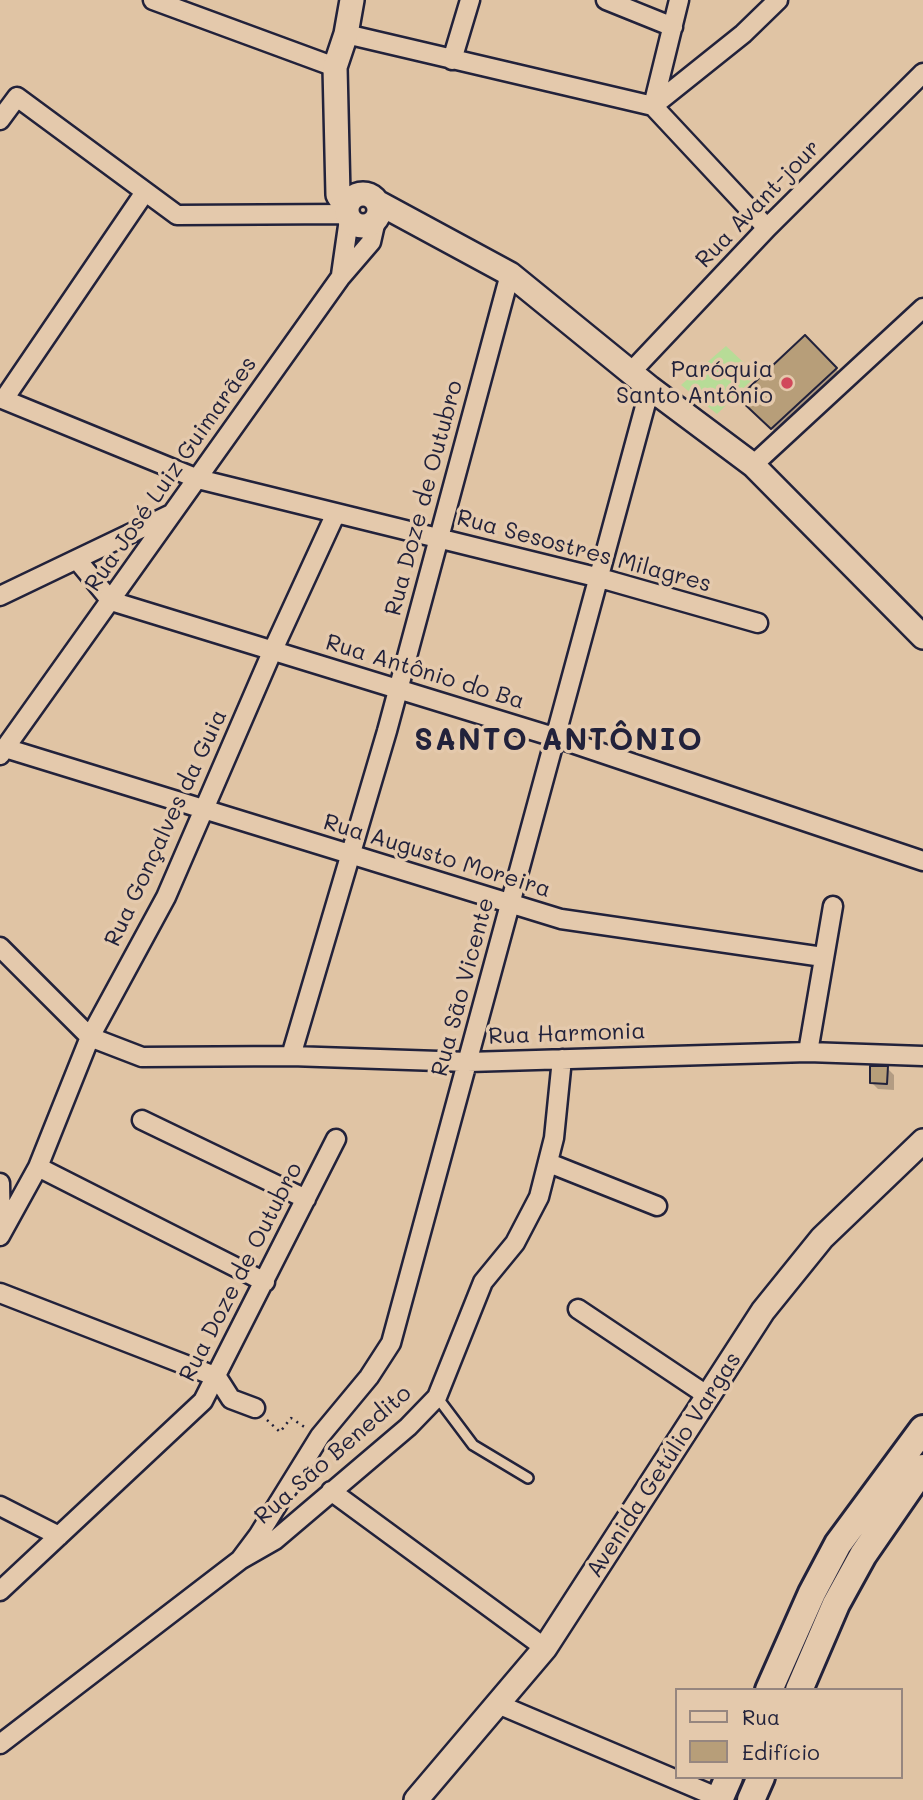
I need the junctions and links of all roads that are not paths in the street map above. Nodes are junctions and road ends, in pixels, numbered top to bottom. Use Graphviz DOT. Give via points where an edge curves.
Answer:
graph roads {
  1 [pos="153,0"];
  2 [pos="352,0"];
  3 [pos="470,0"];
  4 [pos="606,0"];
  5 [pos="679,0"];
  6 [pos="778,0"];
  7 [pos="673,27"];
  8 [pos="346,34"];
  9 [pos="452,60"];
  10 [pos="335,67"];
  11 [pos="923,73"];
  12 [pos="653,106"];
  13 [pos="0,120"];
  14 [pos="340,148"];
  15 [pos="145,192"];
  16 [pos="373,205"];
  17 [pos="348,214"];
  18 [pos="767,228"];
  19 [pos="510,274"];
  20 [pos="340,278"];
  21 [pos="923,308"];
  22 [pos="631,372"];
  23 [pos="650,388"];
  24 [pos="2,398"];
  25 [pos="753,465"];
  26 [pos="198,479"];
  27 [pos="176,512"];
  28 [pos="336,513"];
  29 [pos="439,538"];
  30 [pos="78,561"];
  31 [pos="600,578"];
  32 [pos="0,596"];
  33 [pos="111,601"];
  34 [pos="758,623"];
  35 [pos="923,637"];
  36 [pos="272,652"];
  37 [pos="398,689"];
  38 [pos="554,737"];
  39 [pos="3,752"];
  40 [pos="205,810"];
  41 [pos="351,855"];
  42 [pos="923,861"];
  43 [pos="510,904"];
  44 [pos="833,906"];
  45 [pos="0,947"];
  46 [pos="823,957"];
  47 [pos="90,1037"];
  48 [pos="808,1052"];
  49 [pos="291,1056"];
  50 [pos="923,1056"];
  51 [pos="562,1059"];
  52 [pos="468,1062"];
  53 [pos="142,1120"];
  54 [pos="336,1139"];
  55 [pos="923,1141"];
  56 [pos="549,1163"];
  57 [pos="38,1167"];
  58 [pos="0,1183"];
  59 [pos="306,1199"];
  60 [pos="657,1206"];
  61 [pos="1,1234"];
  62 [pos="265,1282"];
  63 [pos="0,1293"];
  64 [pos="578,1309"];
  65 [pos="217,1377"];
  66 [pos="708,1396"];
  67 [pos="437,1397"];
  68 [pos="255,1408"];
  69 [pos="923,1429"];
  70 [pos="923,1468"];
  71 [pos="528,1478"];
  72 [pos="331,1491"];
  73 [pos="0,1506"];
  74 [pos="59,1536"];
  75 [pos="240,1560"];
  76 [pos="0,1591"];
  77 [pos="545,1648"];
  78 [pos="770,1688"];
  79 [pos="800,1688"];
  80 [pos="500,1705"];
  81 [pos="0,1744"];
  82 [pos="674,1774"];
  83 [pos="685,1779"];
  84 [pos="760,1779"];
  85 [pos="723,1794"];
  86 [pos="416,1800"];
  87 [pos="751,1800"];
  1 -- 10 [label="street"];
  2 -- 8 [label="street"];
  3 -- 9 [label="street"];
  4 -- 7 [label="street"];
  5 -- 7 [label="street"];
  6 -- 12 [label="street"];
  7 -- 12 [label="street"];
  8 -- 9 [label="street"];
  8 -- 10 [label="street"];
  9 -- 12 [label="street"];
  10 -- 14 [label="street"];
  11 -- 18 [label="street, Rua Avant-jour"];
  12 -- 18 [label="street"];
  13 -- 15 [label="street" via="17,97"];
  14 -- 16 [label="street"];
  14 -- 17 [label="street" via="338,195"];
  15 -- 17 [label="street" via="177,215"];
  15 -- 24 [label="street"];
  16 -- 17 [label="street" via="354,197"];
  16 -- 19 [label="street"];
  16 -- 20 [label="street, Rua José Luiz Guimarães" via="372,242"];
  17 -- 20 [label="street"];
  18 -- 22 [label="street, Rua Avant-jour"];
  19 -- 22 [label="street"];
  19 -- 29 [label="street, Rua Doze de Outubro"];
  20 -- 26 [label="street, Rua José Luiz Guimarães"];
  21 -- 25 [label="street"];
  22 -- 23 [label="street"];
  23 -- 25 [label="street"];
  23 -- 31 [label="street, Rua São Vicente"];
  24 -- 26 [label="street, Rua Sesostres Milagres"];
  25 -- 35 [label="street"];
  26 -- 27 [label="street, Rua José Luiz Guimarães"];
  26 -- 28 [label="street, Rua Sesostres Milagres"];
  27 -- 30 [label="street"];
  27 -- 33 [label="street, Rua José Luiz Guimarães"];
  28 -- 29 [label="street, Rua Sesostres Milagres"];
  28 -- 36 [label="street, Rua Gonçalves da Guia"];
  29 -- 31 [label="street, Rua Sesostres Milagres"];
  29 -- 37 [label="street, Rua Doze de Outubro"];
  30 -- 32 [label="street"];
  30 -- 33 [label="street"];
  31 -- 34 [label="street, Rua Sesostres Milagres"];
  31 -- 38 [label="street, Rua São Vicente"];
  33 -- 36 [label="street, Rua Antônio do Ba"];
  33 -- 39 [label="street, Rua José Luiz Guimarães"];
  36 -- 37 [label="street, Rua Antônio do Ba"];
  36 -- 40 [label="street, Rua Gonçalves da Guia"];
  37 -- 38 [label="street, Rua Antônio do Ba"];
  37 -- 41 [label="street, Rua Doze de Outubro"];
  38 -- 42 [label="street, Rua Antônio do Ba"];
  38 -- 43 [label="street, Rua São Vicente"];
  39 -- 40 [label="street, Rua Augusto Moreira"];
  40 -- 41 [label="street, Rua Augusto Moreira"];
  40 -- 47 [label="street, Rua Gonçalves da Guia" via="166,897"];
  41 -- 43 [label="street, Rua Augusto Moreira"];
  41 -- 49 [label="street, Rua Doze de Outubro"];
  43 -- 46 [label="street, Rua Augusto Moreira" via="561,919"];
  43 -- 52 [label="street, Rua São Vicente"];
  44 -- 46 [label="street"];
  45 -- 47 [label="street"];
  46 -- 48 [label="street"];
  47 -- 49 [label="street, Rua Harmonia" via="142,1057"];
  47 -- 57 [label="street, Rua Gonçalves da Guia"];
  48 -- 50 [label="street, Rua Harmonia"];
  48 -- 51 [label="street, Rua Harmonia"];
  49 -- 52 [label="street, Rua Harmonia"];
  51 -- 52 [label="street, Rua Harmonia"];
  51 -- 56 [label="street, Rua São Benedito"];
  52 -- 75 [label="street, Rua São Vicente" via="391,1343 320,1436"];
  53 -- 59 [label="street"];
  54 -- 59 [label="street, Rua Doze de Outubro"];
  55 -- 66 [label="street, Avenida Getúlio Vargas" via="822,1238 763,1311"];
  56 -- 60 [label="street"];
  56 -- 67 [label="street, Rua São Benedito" via="539,1197 515,1243 483,1282"];
  57 -- 61 [label="street, Rua Gonçalves da Guia"];
  57 -- 62 [label="street"];
  58 -- 61 [label="street"];
  59 -- 62 [label="street, Rua Doze de Outubro"];
  62 -- 65 [label="street, Rua Doze de Outubro"];
  63 -- 65 [label="street"];
  64 -- 66 [label="street"];
  65 -- 68 [label="street" via="231,1399"];
  65 -- 74 [label="street, Rua Doze de Outubro" via="203,1401"];
  66 -- 77 [label="street, Avenida Getúlio Vargas"];
  67 -- 71 [label="lane" via="473,1445"];
  67 -- 72 [label="street, Rua São Benedito"];
  69 -- 78 [label="main road" via="838,1544"];
  70 -- 79 [label="main road" via="863,1555"];
  72 -- 75 [label="street, Rua São Benedito" via="275,1540"];
  72 -- 77 [label="street"];
  73 -- 74 [label="street"];
  74 -- 76 [label="street, Rua Doze de Outubro"];
  75 -- 81 [label="street, Rua São Benedito"];
  77 -- 80 [label="street, Avenida Getúlio Vargas"];
  80 -- 82 [label="street"];
  80 -- 86 [label="street, Avenida Getúlio Vargas"];
  83 -- 85 [label="street"];
  84 -- 87 [label="main road"];
}
